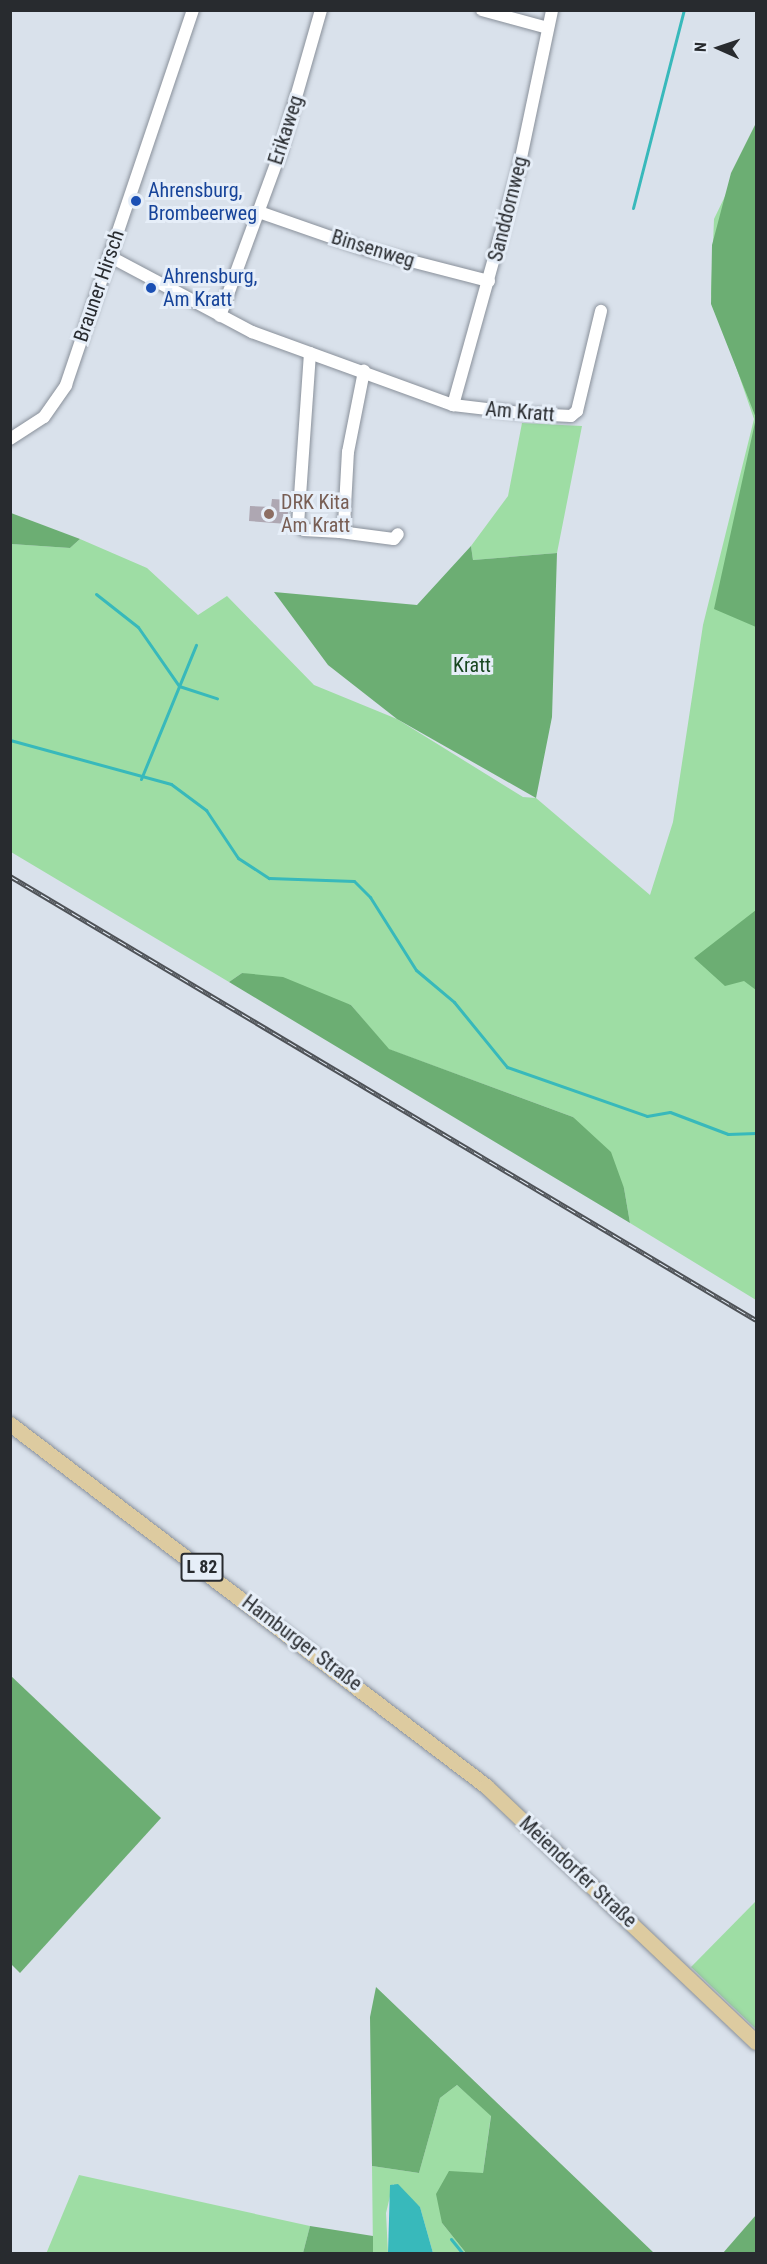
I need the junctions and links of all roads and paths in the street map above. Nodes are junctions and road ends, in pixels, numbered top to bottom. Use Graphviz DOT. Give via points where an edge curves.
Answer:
graph roads {
  1 [pos="193,10"];
  2 [pos="321,10"];
  3 [pos="482,10"];
  4 [pos="552,10"];
  5 [pos="548,28"];
  6 [pos="259,212"];
  7 [pos="109,256"];
  8 [pos="489,281"];
  9 [pos="601,311"];
  10 [pos="220,316"];
  11 [pos="310,352"];
  12 [pos="364,371"];
  13 [pos="453,405"];
  14 [pos="10,439"];
  15 [pos="340,532"];
  16 [pos="398,534"];
  17 [pos="10,1424"];
  18 [pos="393,1711"];
  19 [pos="756,2042"];
  1 -- 7 [label="street, Brauner Hirsch"];
  2 -- 6 [label="street, Erikaweg"];
  3 -- 5 [label="street"];
  4 -- 5 [label="street, Sanddornweg"];
  5 -- 8 [label="street, Sanddornweg"];
  6 -- 8 [label="street, Binsenweg" via="368,250"];
  6 -- 10 [label="street, Erikaweg"];
  7 -- 10 [label="street, Am Kratt"];
  7 -- 14 [label="street, Brauner Hirsch" via="61,396 36,424"];
  8 -- 13 [label="street, Sanddornweg"];
  9 -- 13 [label="street, Am Kratt" via="582,398 571,416"];
  10 -- 11 [label="street, Am Kratt"];
  11 -- 12 [label="street, Am Kratt"];
  11 -- 15 [label="street" via="298,524 304,530"];
  12 -- 13 [label="street, Am Kratt"];
  12 -- 15 [label="street"];
  15 -- 16 [label="street" via="394,538"];
  17 -- 18 [label="main road, Hamburger Straße / L 82"];
  18 -- 19 [label="main road, Meiendorfer Straße / L 82" via="496,1795"];
}
